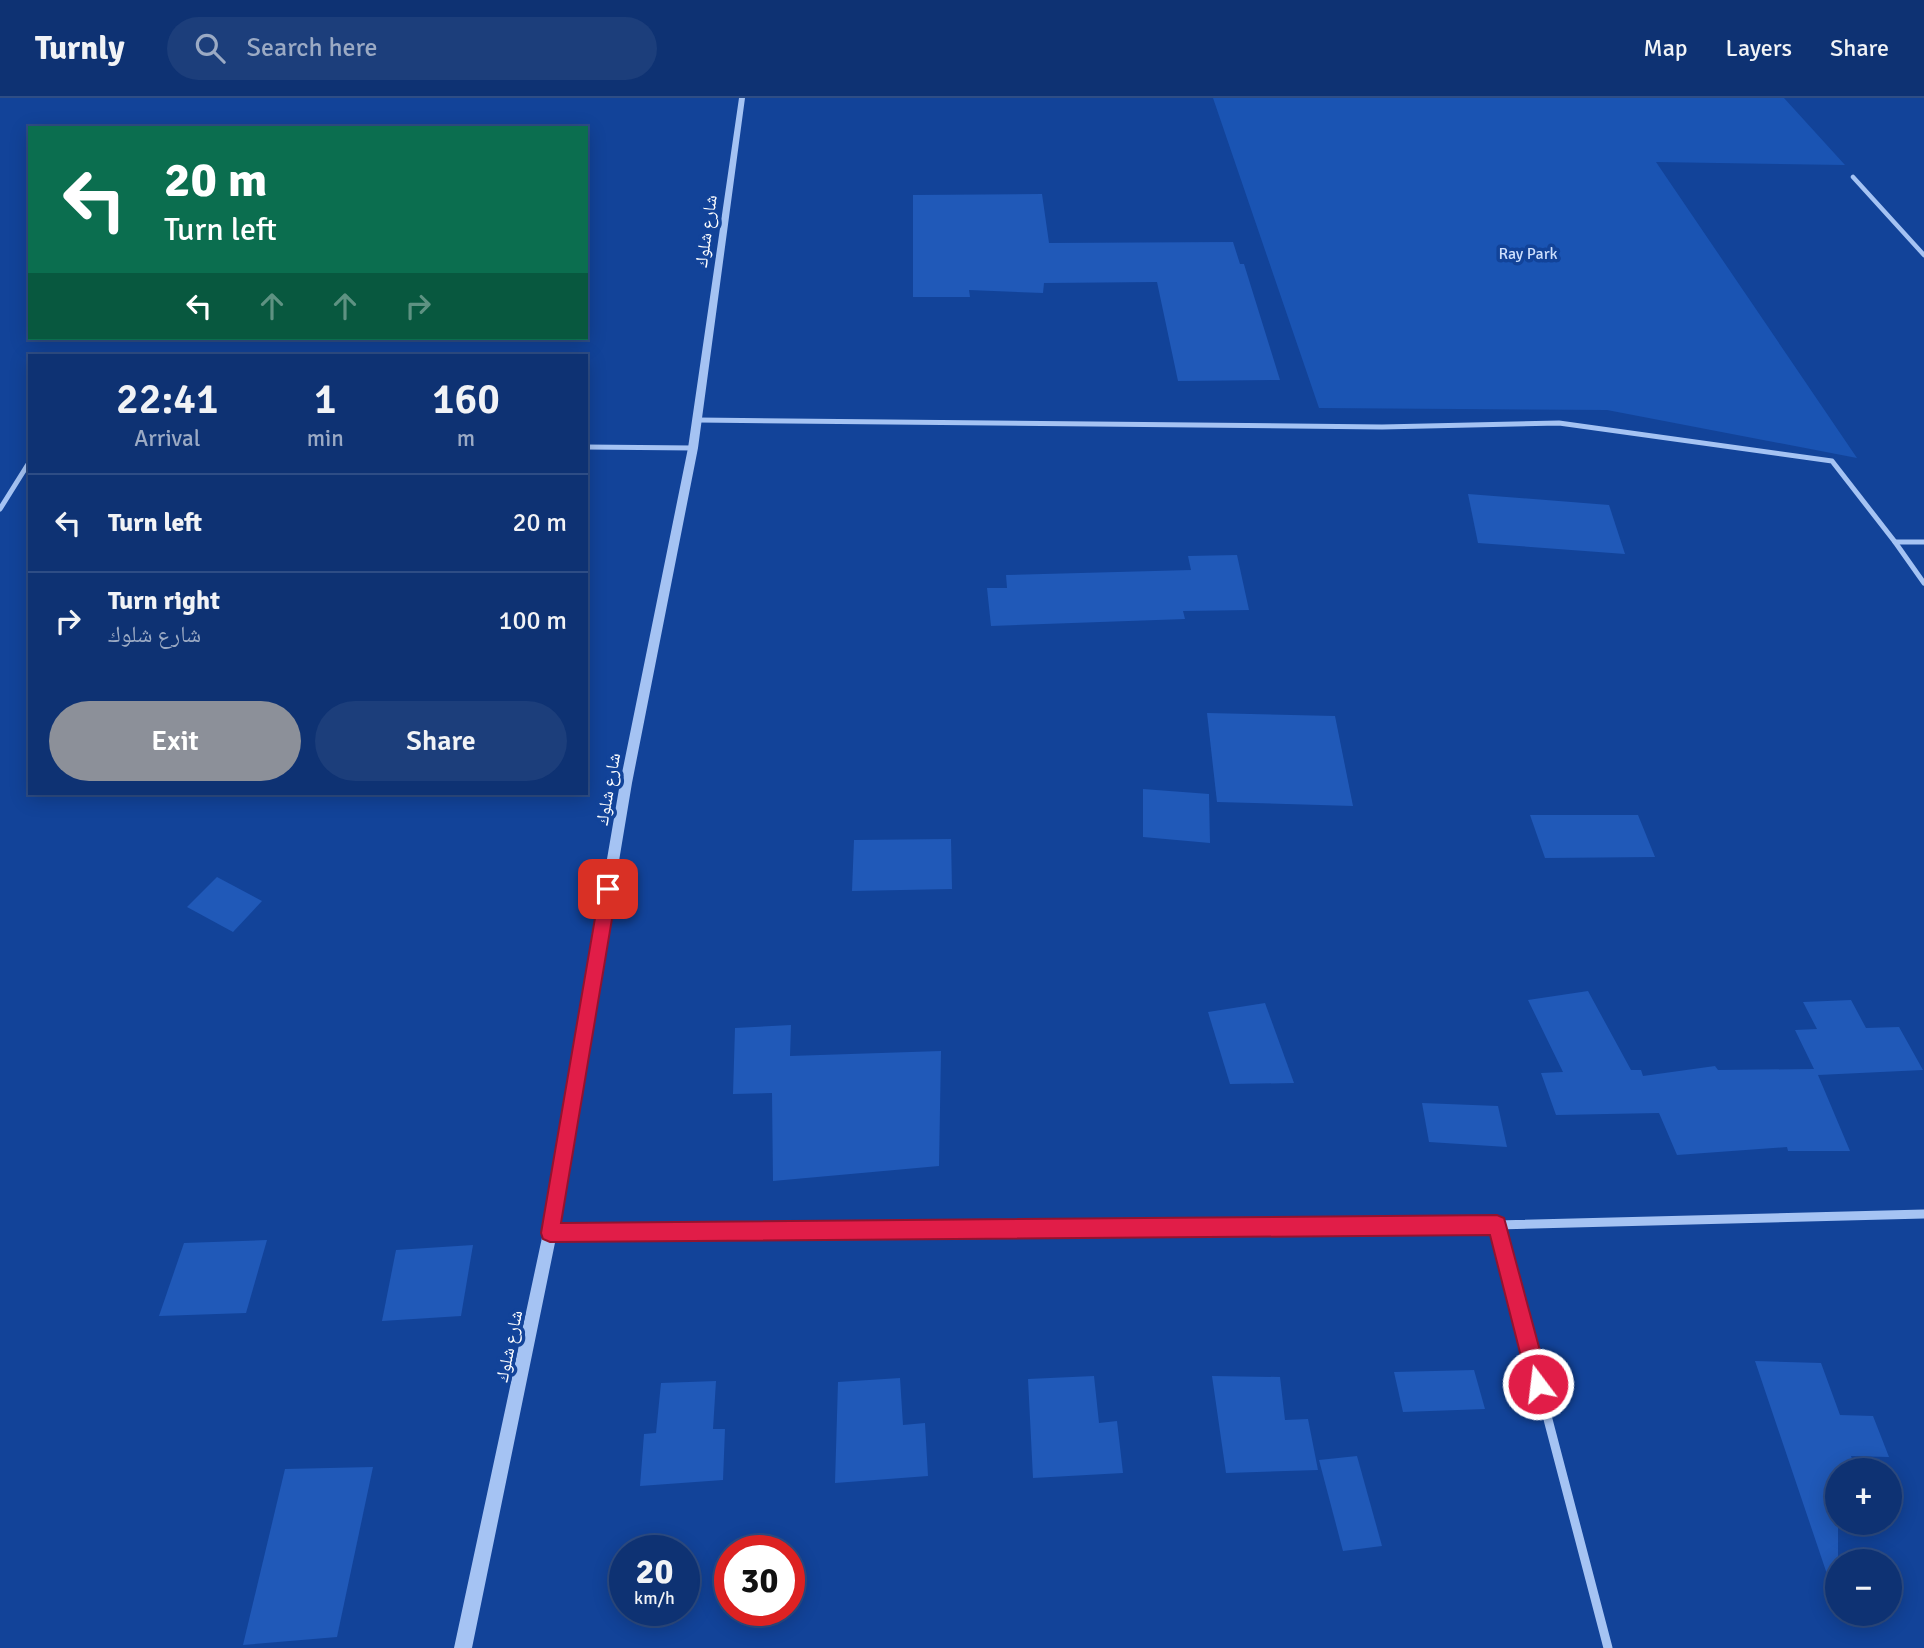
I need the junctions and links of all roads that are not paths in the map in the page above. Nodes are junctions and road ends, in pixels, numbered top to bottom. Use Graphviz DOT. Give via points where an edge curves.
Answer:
graph roads {
  1 [pos="741,98"];
  2 [pos="1853,177"];
  3 [pos="1924,255"];
  4 [pos="698,420"];
  5 [pos="588,447"];
  6 [pos="693,448"];
  7 [pos="28,464"];
  8 [pos="0,509"];
  9 [pos="1895,542"];
  10 [pos="1924,542"];
  11 [pos="1924,583"];
  12 [pos="1924,1214"];
  13 [pos="1497,1225"];
  14 [pos="550,1233"];
  15 [pos="463,1648"];
  16 [pos="1608,1648"];
  1 -- 4 [label="street, شارع شلوك"];
  2 -- 3 [label="street"];
  4 -- 6 [label="street, شارع شلوك"];
  4 -- 9 [label="street" via="1368,427 1559,423 1832,461"];
  5 -- 6 [label="street"];
  6 -- 14 [label="street, شارع شلوك" via="626,783"];
  7 -- 8 [label="street"];
  9 -- 10 [label="street"];
  9 -- 11 [label="street"];
  12 -- 13 [label="street"];
  13 -- 14 [label="street"];
  13 -- 16 [label="street"];
  14 -- 15 [label="street, شارع شلوك"];
}
